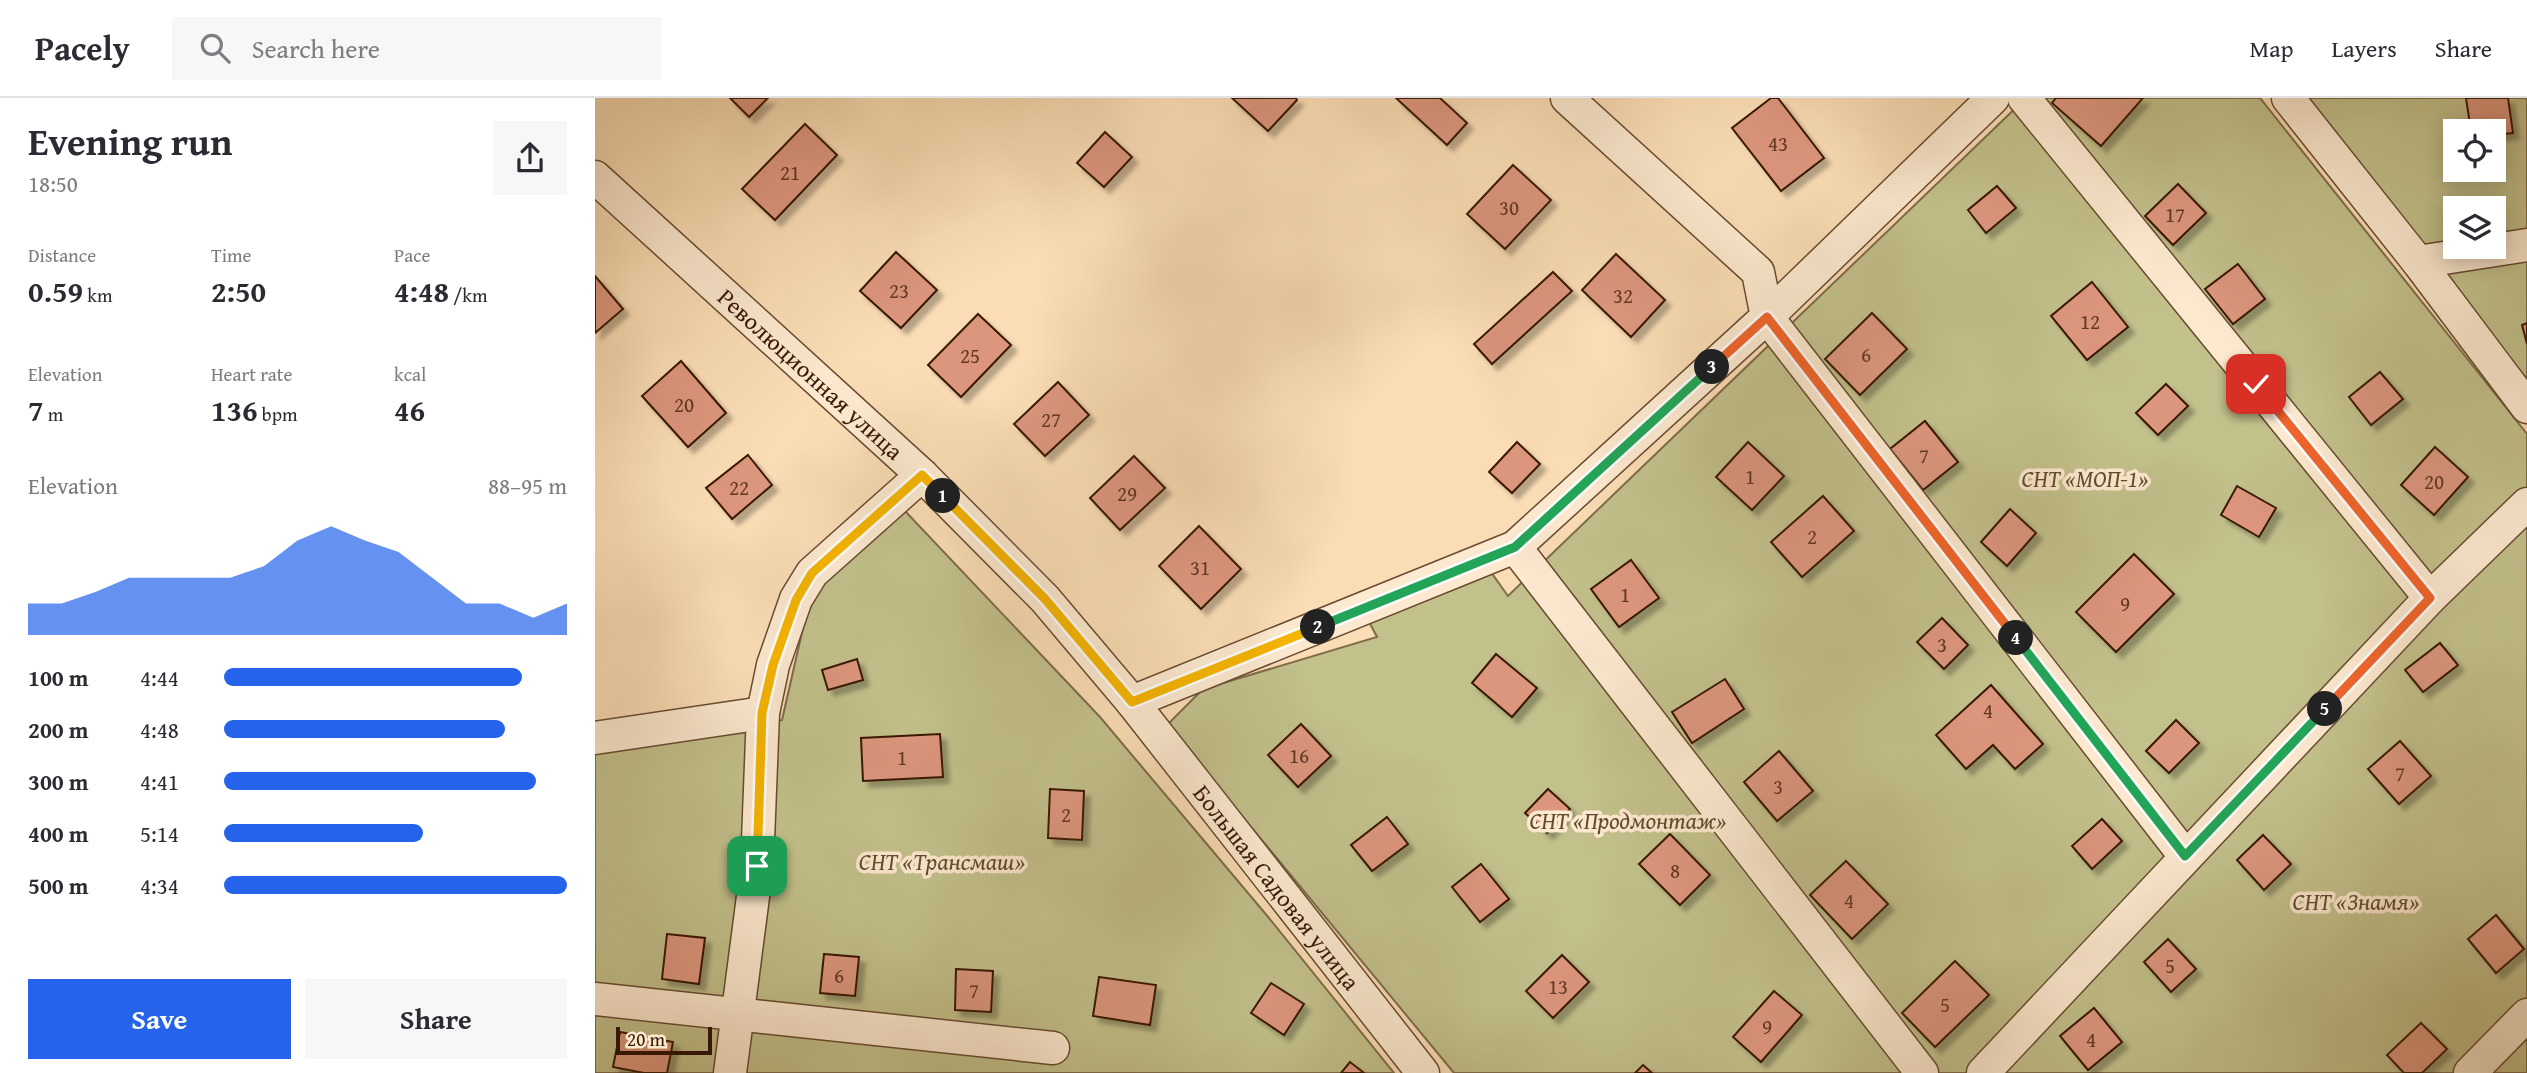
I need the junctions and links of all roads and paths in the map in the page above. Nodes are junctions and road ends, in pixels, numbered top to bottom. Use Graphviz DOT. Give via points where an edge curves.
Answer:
graph roads {
  1 [pos="1567,98"];
  2 [pos="1993,98"];
  3 [pos="2024,98"];
  4 [pos="2288,98"];
  5 [pos="595,177"];
  6 [pos="2527,245"];
  7 [pos="2418,262"];
  8 [pos="1767,317"];
  9 [pos="2527,407"];
  10 [pos="922,475"];
  11 [pos="2527,504"];
  12 [pos="1515,547"];
  13 [pos="2430,598"];
  14 [pos="1132,702"];
  15 [pos="762,713"];
  16 [pos="595,738"];
  17 [pos="2185,856"];
  18 [pos="595,999"];
  19 [pos="738,1014"];
  20 [pos="2527,1015"];
  21 [pos="1053,1048"];
  22 [pos="730,1073"];
  23 [pos="1423,1073"];
  24 [pos="1922,1073"];
  25 [pos="1983,1073"];
  26 [pos="2470,1073"];
  1 -- 8 [label="street" via="1758,271"];
  2 -- 8 [label="street"];
  3 -- 13 [label="street"];
  4 -- 7 [label="street"];
  5 -- 10 [label="street, Революционная улица"];
  6 -- 7 [label="street"];
  7 -- 9 [label="street"];
  8 -- 12 [label="street"];
  8 -- 17 [label="street"];
  10 -- 14 [label="street, Революционная улица" via="1045,599"];
  10 -- 15 [label="street" via="812,573 796,600"];
  11 -- 13 [label="street"];
  12 -- 14 [label="street"];
  12 -- 24 [label="street"];
  13 -- 17 [label="street"];
  14 -- 23 [label="street, Большая Садовая улица"];
  15 -- 16 [label="street"];
  15 -- 19 [label="street" via="757,866"];
  17 -- 25 [label="street"];
  18 -- 19 [label="street"];
  19 -- 21 [label="street"];
  19 -- 22 [label="street"];
  20 -- 26 [label="street"];
}
